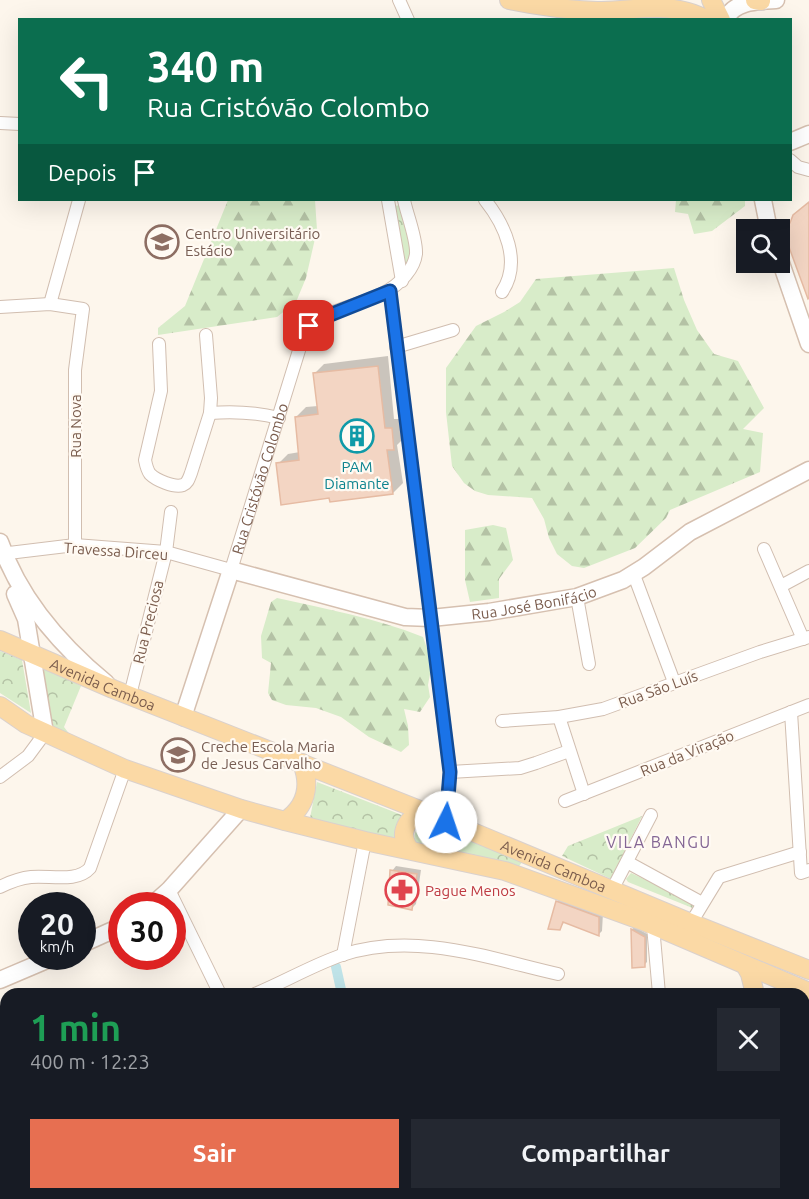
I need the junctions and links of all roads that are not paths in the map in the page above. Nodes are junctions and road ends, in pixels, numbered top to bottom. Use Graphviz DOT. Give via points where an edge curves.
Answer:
graph roads {
  1 [pos="399,0"];
  2 [pos="509,0"];
  3 [pos="711,0"];
  4 [pos="756,0"];
  5 [pos="776,0"];
  6 [pos="760,1"];
  7 [pos="407,18"];
  8 [pos="703,18"];
  9 [pos="719,18"];
  10 [pos="727,18"];
  11 [pos="0,123"];
  12 [pos="18,124"];
  13 [pos="809,134"];
  14 [pos="792,141"];
  15 [pos="792,162"];
  16 [pos="809,170"];
  17 [pos="79,201"];
  18 [pos="388,201"];
  19 [pos="404,201"];
  20 [pos="486,201"];
  21 [pos="763,201"];
  22 [pos="767,219"];
  23 [pos="785,273"];
  24 [pos="402,280"];
  25 [pos="390,291"];
  26 [pos="502,292"];
  27 [pos="50,304"];
  28 [pos="0,307"];
  29 [pos="805,325"];
  30 [pos="453,330"];
  31 [pos="206,335"];
  32 [pos="159,344"];
  33 [pos="809,344"];
  34 [pos="396,347"];
  35 [pos="210,413"];
  36 [pos="279,418"];
  37 [pos="809,470"];
  38 [pos="171,512"];
  39 [pos="75,545"];
  40 [pos="764,549"];
  41 [pos="166,552"];
  42 [pos="1,553"];
  43 [pos="231,570"];
  44 [pos="809,571"];
  45 [pos="634,575"];
  46 [pos="781,586"];
  47 [pos="577,597"];
  48 [pos="431,618"];
  49 [pos="806,638"];
  50 [pos="0,640"];
  51 [pos="31,652"];
  52 [pos="589,664"];
  53 [pos="674,682"];
  54 [pos="122,692"];
  55 [pos="809,705"];
  56 [pos="0,706"];
  57 [pos="791,712"];
  58 [pos="183,717"];
  59 [pos="559,717"];
  60 [pos="502,721"];
  61 [pos="45,733"];
  62 [pos="569,751"];
  63 [pos="302,763"];
  64 [pos="125,769"];
  65 [pos="450,772"];
  66 [pos="0,777"];
  67 [pos="584,794"];
  68 [pos="565,801"];
  69 [pos="241,809"];
  70 [pos="425,812"];
  71 [pos="651,815"];
  72 [pos="285,821"];
  73 [pos="446,822"];
  74 [pos="365,841"];
  75 [pos="410,850"];
  76 [pos="800,852"];
  77 [pos="627,862"];
  78 [pos="805,872"];
  79 [pos="0,887"];
  80 [pos="169,890"];
  81 [pos="612,890"];
  82 [pos="167,892"];
  83 [pos="702,903"];
  84 [pos="691,923"];
  85 [pos="653,926"];
  86 [pos="343,955"];
  87 [pos="745,965"];
  88 [pos="803,966"];
  89 [pos="23,970"];
  90 [pos="558,974"];
  91 [pos="0,980"];
  92 [pos="782,980"];
  93 [pos="217,988"];
  94 [pos="269,988"];
  95 [pos="658,988"];
  96 [pos="754,988"];
  97 [pos="766,988"];
  98 [pos="800,988"];
  1 -- 7 [label="street"];
  2 -- 8 [label="main road" via="594,11 670,7"];
  3 -- 9 [label="main road"];
  4 -- 6 [label="main road"];
  5 -- 6 [label="street"];
  6 -- 10 [label="street" via="733,9"];
  11 -- 12 [label="street"];
  13 -- 14 [label="street"];
  15 -- 16 [label="street"];
  17 -- 27 [label="street"];
  18 -- 24 [label="street"];
  19 -- 24 [label="street" via="416,252 413,265"];
  20 -- 26 [label="street" via="499,220 510,254 511,269"];
  21 -- 22 [label="street"];
  23 -- 29 [label="street"];
  24 -- 25 [label="street"];
  25 -- 34 [label="street"];
  25 -- 36 [label="street, Rua Cristóvão Colombo" via="309,326"];
  27 -- 28 [label="street"];
  27 -- 39 [label="street, Rua Nova" via="83,309 75,370"];
  29 -- 33 [label="street"];
  30 -- 34 [label="street"];
  31 -- 35 [label="street"];
  32 -- 35 [label="street" via="161,391 145,460 150,474 175,486 188,482"];
  34 -- 48 [label="street"];
  35 -- 36 [label="street" via="256,412"];
  36 -- 43 [label="street, Rua Cristóvão Colombo"];
  37 -- 45 [label="street, Rua José Bonifácio" via="690,532"];
  38 -- 41 [label="street, Rua Preciosa"];
  39 -- 41 [label="street, Travessa Dirceu"];
  39 -- 42 [label="street, Travessa Dirceu"];
  40 -- 46 [label="street"];
  41 -- 43 [label="street, Travessa Dirceu"];
  41 -- 54 [label="street, Rua Preciosa"];
  42 -- 51 [label="street" via="26,619"];
  42 -- 54 [label="street" via="20,588 53,633 84,664"];
  43 -- 48 [label="street, Rua José Bonifácio" via="392,614"];
  43 -- 58 [label="street, Rua Cristóvão Colombo"];
  44 -- 46 [label="street"];
  45 -- 47 [label="street, Rua José Bonifácio"];
  45 -- 53 [label="street"];
  46 -- 49 [label="street"];
  47 -- 48 [label="street, Rua José Bonifácio"];
  47 -- 52 [label="street"];
  48 -- 65 [label="street"];
  49 -- 53 [label="street, Rua São Luís"];
  50 -- 51 [label="main road, Avenida Camboa"];
  51 -- 54 [label="main road, Avenida Camboa"];
  51 -- 61 [label="street"];
  53 -- 59 [label="street, Rua São Luís" via="603,709"];
  54 -- 58 [label="main road, Avenida Camboa"];
  55 -- 57 [label="street, Rua da Viração"];
  56 -- 61 [label="main road, Avenida Camboa"];
  57 -- 67 [label="street, Rua da Viração"];
  57 -- 76 [label="street"];
  58 -- 63 [label="main road, Avenida Camboa"];
  59 -- 60 [label="street, Rua São Luís"];
  59 -- 62 [label="street"];
  61 -- 64 [label="main road, Avenida Camboa"];
  61 -- 66 [label="street" via="28,756"];
  62 -- 65 [label="street" via="520,768"];
  62 -- 67 [label="street"];
  63 -- 70 [label="main road, Avenida Camboa"];
  63 -- 72 [label="main road" via="307,777 306,795 297,812"];
  64 -- 69 [label="main road, Avenida Camboa"];
  64 -- 79 [label="street" via="85,873 19,879"];
  65 -- 73 [label="street"];
  67 -- 68 [label="street, Rua da Viração"];
  69 -- 72 [label="main road, Avenida Camboa"];
  69 -- 80 [label="street"];
  70 -- 73 [label="main road, Avenida Camboa"];
  70 -- 75 [label="main road" via="405,825 404,838"];
  71 -- 77 [label="street"];
  72 -- 74 [label="main road, Avenida Camboa"];
  73 -- 81 [label="main road, Avenida Camboa"];
  74 -- 75 [label="main road, Avenida Camboa"];
  74 -- 86 [label="street"];
  75 -- 85 [label="main road, Avenida Camboa" via="505,871"];
  76 -- 78 [label="street"];
  76 -- 83 [label="street" via="719,877"];
  77 -- 81 [label="street"];
  77 -- 83 [label="street"];
  80 -- 82 [label="street"];
  80 -- 93 [label="street"];
  81 -- 84 [label="main road, Avenida Camboa"];
  83 -- 84 [label="street"];
  84 -- 88 [label="main road, Avenida Camboa"];
  85 -- 87 [label="main road, Avenida Camboa"];
  85 -- 95 [label="street"];
  86 -- 90 [label="street" via="385,946 418,945"];
  86 -- 94 [label="street"];
  87 -- 92 [label="main road, Avenida Camboa"];
  87 -- 96 [label="main road"];
  89 -- 91 [label="street"];
  92 -- 97 [label="main road"];
  92 -- 98 [label="main road, Avenida Camboa"];
}
